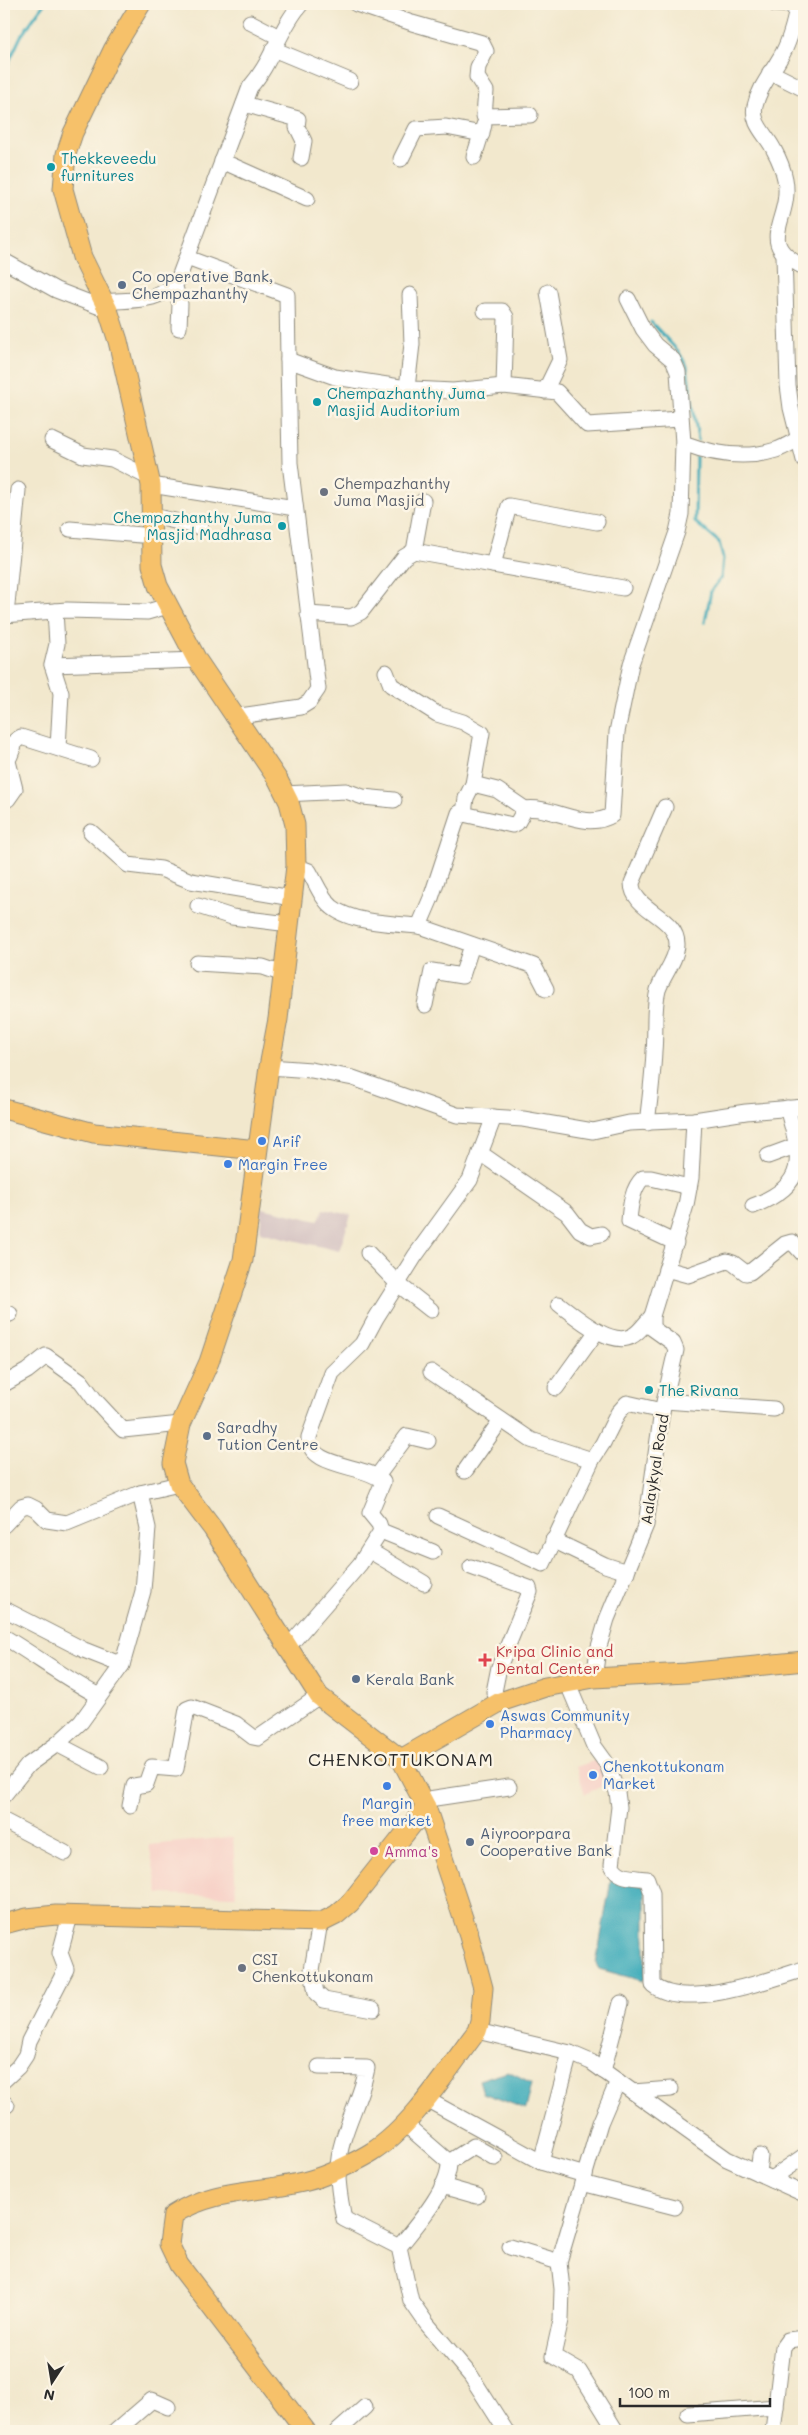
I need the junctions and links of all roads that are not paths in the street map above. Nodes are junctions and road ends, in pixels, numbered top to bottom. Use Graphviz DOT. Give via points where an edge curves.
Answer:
graph roads {
  1 [pos="140,4"];
  2 [pos="301,4"];
  3 [pos="356,4"];
  4 [pos="775,4"];
  5 [pos="800,5"];
  6 [pos="250,22"];
  7 [pos="276,43"];
  8 [pos="770,72"];
  9 [pos="350,81"];
  10 [pos="804,89"];
  11 [pos="244,104"];
  12 [pos="530,115"];
  13 [pos="484,116"];
  14 [pos="482,134"];
  15 [pos="474,157"];
  16 [pos="301,158"];
  17 [pos="401,159"];
  18 [pos="222,161"];
  19 [pos="307,199"];
  20 [pos="784,256"];
  21 [pos="187,258"];
  22 [pos="4,261"];
  23 [pos="804,267"];
  24 [pos="174,284"];
  25 [pos="548,292"];
  26 [pos="410,295"];
  27 [pos="628,299"];
  28 [pos="106,306"];
  29 [pos="485,310"];
  30 [pos="179,328"];
  31 [pos="288,360"];
  32 [pos="504,386"];
  33 [pos="407,388"];
  34 [pos="545,391"];
  35 [pos="680,419"];
  36 [pos="801,437"];
  37 [pos="52,440"];
  38 [pos="683,443"];
  39 [pos="804,460"];
  40 [pos="150,482"];
  41 [pos="18,490"];
  42 [pos="423,501"];
  43 [pos="295,508"];
  44 [pos="597,522"];
  45 [pos="153,525"];
  46 [pos="200,527"];
  47 [pos="70,528"];
  48 [pos="414,551"];
  49 [pos="493,565"];
  50 [pos="623,588"];
  51 [pos="168,606"];
  52 [pos="55,611"];
  53 [pos="308,614"];
  54 [pos="5,615"];
  55 [pos="197,660"];
  56 [pos="52,665"];
  57 [pos="386,672"];
  58 [pos="233,717"];
  59 [pos="58,748"];
  60 [pos="6,757"];
  61 [pos="91,759"];
  62 [pos="473,784"];
  63 [pos="284,794"];
  64 [pos="394,800"];
  65 [pos="4,801"];
  66 [pos="665,807"];
  67 [pos="524,809"];
  68 [pos="464,813"];
  69 [pos="91,832"];
  70 [pos="296,866"];
  71 [pos="292,898"];
  72 [pos="198,906"];
  73 [pos="289,924"];
  74 [pos="419,926"];
  75 [pos="472,945"];
  76 [pos="197,963"];
  77 [pos="283,974"];
  78 [pos="546,989"];
  79 [pos="425,1005"];
  80 [pos="269,1067"];
  81 [pos="804,1107"];
  82 [pos="787,1108"];
  83 [pos="4,1109"];
  84 [pos="494,1117"];
  85 [pos="694,1120"];
  86 [pos="647,1123"];
  87 [pos="798,1145"];
  88 [pos="257,1150"];
  89 [pos="480,1153"];
  90 [pos="768,1156"];
  91 [pos="689,1187"];
  92 [pos="753,1206"];
  93 [pos="601,1234"];
  94 [pos="676,1243"];
  95 [pos="368,1253"];
  96 [pos="804,1255"];
  97 [pos="666,1269"];
  98 [pos="398,1284"];
  99 [pos="559,1304"];
  100 [pos="431,1310"];
  101 [pos="648,1323"];
  102 [pos="597,1331"];
  103 [pos="432,1372"];
  104 [pos="4,1384"];
  105 [pos="556,1388"];
  106 [pos="663,1406"];
  107 [pos="774,1409"];
  108 [pos="501,1420"];
  109 [pos="181,1424"];
  110 [pos="428,1441"];
  111 [pos="592,1460"];
  112 [pos="465,1471"];
  113 [pos="378,1475"];
  114 [pos="180,1484"];
  115 [pos="140,1493"];
  116 [pos="438,1516"];
  117 [pos="4,1525"];
  118 [pos="381,1531"];
  119 [pos="553,1540"];
  120 [pos="370,1551"];
  121 [pos="433,1552"];
  122 [pos="471,1567"];
  123 [pos="627,1572"];
  124 [pos="424,1583"];
  125 [pos="4,1609"];
  126 [pos="4,1637"];
  127 [pos="288,1647"];
  128 [pos="804,1661"];
  129 [pos="122,1665"];
  130 [pos="594,1678"];
  131 [pos="567,1682"];
  132 [pos="99,1696"];
  133 [pos="319,1696"];
  134 [pos="500,1702"];
  135 [pos="57,1744"];
  136 [pos="401,1759"];
  137 [pos="101,1767"];
  138 [pos="509,1787"];
  139 [pos="5,1790"];
  140 [pos="424,1803"];
  141 [pos="130,1806"];
  142 [pos="4,1821"];
  143 [pos="64,1853"];
  144 [pos="70,1916"];
  145 [pos="320,1922"];
  146 [pos="4,1924"];
  147 [pos="804,1969"];
  148 [pos="621,2003"];
  149 [pos="373,2009"];
  150 [pos="477,2031"];
  151 [pos="570,2052"];
  152 [pos="319,2067"];
  153 [pos="603,2071"];
  154 [pos="4,2080"];
  155 [pos="618,2081"];
  156 [pos="671,2089"];
  157 [pos="632,2092"];
  158 [pos="426,2099"];
  159 [pos="404,2124"];
  160 [pos="760,2156"];
  161 [pos="804,2156"];
  162 [pos="495,2158"];
  163 [pos="449,2162"];
  164 [pos="541,2162"];
  165 [pos="338,2168"];
  166 [pos="764,2176"];
  167 [pos="584,2179"];
  168 [pos="442,2186"];
  169 [pos="804,2194"];
  170 [pos="477,2196"];
  171 [pos="675,2207"];
  172 [pos="399,2247"];
  173 [pos="510,2247"];
  174 [pos="559,2262"];
  175 [pos="804,2338"];
  176 [pos="168,2407"];
  177 [pos="776,2407"];
  178 [pos="365,2408"];
  179 [pos="688,2414"];
  180 [pos="116,2431"];
  181 [pos="306,2431"];
  182 [pos="338,2431"];
  183 [pos="506,2431"];
  184 [pos="616,2431"];
  185 [pos="773,2431"];
  1 -- 28 [label="main road" via="113,50 66,154 63,189 71,225"];
  2 -- 7 [label="street" via="285,24"];
  3 -- 13 [label="street" via="482,43 486,51 477,76 486,90"];
  4 -- 5 [label="street"];
  5 -- 8 [label="street" via="781,57"];
  6 -- 7 [label="street"];
  7 -- 9 [label="street"];
  7 -- 11 [label="street" via="260,76 250,87"];
  8 -- 10 [label="street"];
  8 -- 20 [label="street" via="755,106 755,118 774,149 784,174 786,201 777,234 777,244"];
  11 -- 16 [label="street" via="298,119 297,128 304,141"];
  11 -- 18 [label="street"];
  12 -- 13 [label="street"];
  13 -- 14 [label="street"];
  14 -- 15 [label="street"];
  14 -- 17 [label="street" via="446,127 416,128"];
  18 -- 19 [label="street"];
  18 -- 21 [label="street"];
  20 -- 23 [label="street"];
  20 -- 36 [label="street" via="788,385"];
  21 -- 24 [label="street"];
  21 -- 31 [label="street" via="287,295"];
  22 -- 28 [label="street" via="56,290"];
  24 -- 28 [label="street" via="159,297"];
  24 -- 30 [label="street" via="180,304"];
  25 -- 34 [label="street" via="560,360"];
  26 -- 33 [label="street" via="412,344"];
  27 -- 35 [label="street" via="654,345 673,360 678,372"];
  28 -- 40 [label="main road" via="118,341"];
  29 -- 32 [label="street" via="502,311 506,317"];
  31 -- 33 [label="street" via="335,377"];
  31 -- 43 [label="street" via="290,463"];
  32 -- 33 [label="street" via="453,391"];
  32 -- 34 [label="street"];
  34 -- 35 [label="street" via="557,392 587,425"];
  35 -- 38 [label="street"];
  36 -- 38 [label="street" via="776,450 739,455 708,452"];
  36 -- 39 [label="street"];
  37 -- 40 [label="street" via="83,455 112,459"];
  38 -- 67 [label="street" via="681,514 631,664 617,732 612,815 602,821 587,822 535,807"];
  40 -- 43 [label="street"];
  40 -- 45 [label="main road"];
  41 -- 54 [label="street"];
  42 -- 48 [label="street"];
  43 -- 53 [label="street"];
  44 -- 49 [label="street" via="509,506"];
  45 -- 46 [label="street"];
  45 -- 47 [label="street" via="142,535"];
  45 -- 51 [label="main road" via="152,565"];
  48 -- 49 [label="street"];
  48 -- 53 [label="street" via="404,557 361,612 351,617"];
  49 -- 50 [label="street"];
  51 -- 52 [label="street" via="147,612"];
  51 -- 55 [label="main road"];
  52 -- 54 [label="street"];
  52 -- 56 [label="street" via="57,644"];
  53 -- 58 [label="street" via="318,689 309,702 300,707"];
  55 -- 56 [label="street"];
  55 -- 58 [label="main road"];
  56 -- 59 [label="street" via="60,694"];
  57 -- 62 [label="street" via="391,685 436,714 463,722 482,733"];
  58 -- 63 [label="main road" via="278,780"];
  59 -- 60 [label="street" via="21,737 16,740 12,754"];
  59 -- 61 [label="street"];
  60 -- 65 [label="street" via="15,789"];
  62 -- 67 [label="street" via="497,790"];
  62 -- 68 [label="street" via="466,798"];
  63 -- 64 [label="street" via="346,792"];
  63 -- 70 [label="main road" via="295,825"];
  66 -- 86 [label="street" via="632,883 636,898 670,928 677,945 658,991"];
  67 -- 68 [label="street" via="517,823 512,825"];
  68 -- 74 [label="street" via="456,817 432,898"];
  69 -- 71 [label="street" via="128,864 161,869 191,881"];
  70 -- 71 [label="main road"];
  70 -- 74 [label="street" via="310,871 332,907 347,916"];
  71 -- 73 [label="main road"];
  72 -- 73 [label="street" via="232,917"];
  73 -- 77 [label="main road"];
  74 -- 75 [label="street"];
  75 -- 78 [label="street" via="534,966"];
  75 -- 79 [label="street" via="462,976 432,971"];
  76 -- 77 [label="street" via="264,967"];
  77 -- 80 [label="main road"];
  80 -- 84 [label="street" via="353,1078 457,1116"];
  80 -- 88 [label="main road"];
  81 -- 82 [label="street"];
  82 -- 85 [label="street"];
  82 -- 87 [label="street"];
  83 -- 88 [label="main road" via="94,1133"];
  84 -- 86 [label="street" via="593,1131"];
  84 -- 89 [label="street"];
  85 -- 86 [label="street"];
  85 -- 91 [label="street"];
  87 -- 90 [label="street"];
  87 -- 92 [label="street" via="801,1162 794,1179 780,1194"];
  88 -- 109 [label="main road" via="243,1260 209,1362"];
  89 -- 93 [label="street" via="566,1213 580,1230 591,1236"];
  89 -- 98 [label="street" via="470,1180"];
  91 -- 94 [label="street"];
  91 -- 94 [label="street" via="642,1178 630,1207 629,1221"];
  94 -- 97 [label="street"];
  95 -- 98 [label="street"];
  96 -- 97 [label="street" via="792,1242 746,1273 727,1261 688,1275"];
  97 -- 101 [label="street"];
  98 -- 100 [label="street"];
  98 -- 113 [label="street" via="362,1344 332,1373 309,1437 311,1449 322,1457 354,1470"];
  99 -- 102 [label="street"];
  101 -- 102 [label="street" via="626,1338"];
  101 -- 106 [label="street, Aalaykyal Road" via="673,1342 676,1350"];
  102 -- 105 [label="street"];
  103 -- 108 [label="street"];
  104 -- 109 [label="street" via="46,1356 82,1381 123,1430"];
  106 -- 107 [label="street"];
  106 -- 111 [label="street" via="627,1403"];
  106 -- 123 [label="street, Aalaykyal Road" via="646,1525"];
  108 -- 111 [label="street" via="531,1440"];
  108 -- 112 [label="street"];
  109 -- 114 [label="main road" via="173,1463"];
  110 -- 113 [label="street" via="407,1436"];
  111 -- 119 [label="street"];
  113 -- 118 [label="street" via="383,1482 370,1513"];
  114 -- 115 [label="street"];
  114 -- 127 [label="main road" via="213,1529"];
  115 -- 117 [label="street" via="67,1522 47,1520 28,1505 21,1507"];
  115 -- 129 [label="street" via="148,1528 143,1590"];
  116 -- 119 [label="street" via="543,1564"];
  118 -- 120 [label="street"];
  118 -- 121 [label="street"];
  119 -- 123 [label="street"];
  120 -- 124 [label="street"];
  120 -- 127 [label="street"];
  122 -- 134 [label="street" via="529,1588 530,1592 499,1667 494,1692"];
  123 -- 130 [label="street, Aalaykyal Road" via="607,1619"];
  125 -- 129 [label="street" via="84,1650"];
  126 -- 132 [label="street"];
  127 -- 133 [label="main road"];
  128 -- 130 [label="main road"];
  129 -- 132 [label="street"];
  130 -- 131 [label="main road"];
  131 -- 134 [label="main road"];
  131 -- 147 [label="street" via="617,1792 612,1865 624,1876 647,1879 652,1893 653,1985 661,1992 716,1994"];
  132 -- 135 [label="street" via="81,1722"];
  133 -- 136 [label="main road"];
  133 -- 141 [label="street" via="258,1738 236,1724 192,1707 187,1709 176,1769 152,1767 146,1784 134,1786"];
  134 -- 136 [label="main road"];
  135 -- 137 [label="street"];
  135 -- 139 [label="street" via="28,1765"];
  136 -- 140 [label="main road"];
  138 -- 140 [label="street"];
  140 -- 145 [label="main road" via="350,1903 336,1915"];
  140 -- 150 [label="main road" via="470,1936 483,1988"];
  142 -- 143 [label="street"];
  144 -- 145 [label="main road"];
  144 -- 146 [label="main road" via="27,1918"];
  144 -- 154 [label="street" via="60,1953 66,1969 29,2041 26,2055"];
  145 -- 149 [label="street" via="312,1970 316,1994 324,2000"];
  148 -- 153 [label="street"];
  150 -- 151 [label="street"];
  150 -- 158 [label="main road"];
  151 -- 153 [label="street"];
  151 -- 164 [label="street"];
  152 -- 165 [label="street" via="367,2068 342,2144"];
  153 -- 155 [label="street"];
  155 -- 157 [label="street"];
  155 -- 167 [label="street" via="600,2123"];
  156 -- 157 [label="street"];
  157 -- 166 [label="street" via="727,2159"];
  158 -- 159 [label="main road"];
  158 -- 164 [label="street"];
  159 -- 163 [label="street"];
  159 -- 165 [label="main road" via="372,2152"];
  160 -- 166 [label="street"];
  161 -- 166 [label="street"];
  162 -- 163 [label="street" via="474,2146"];
  163 -- 168 [label="street" via="449,2172"];
  164 -- 167 [label="street"];
  165 -- 172 [label="street" via="344,2219"];
  165 -- 181 [label="main road" via="316,2178 205,2199 173,2215 170,2228 169,2244 179,2265"];
  166 -- 169 [label="street"];
  167 -- 171 [label="street"];
  167 -- 174 [label="street"];
  168 -- 170 [label="street"];
  168 -- 172 [label="street"];
  172 -- 183 [label="street" via="411,2301 471,2376"];
  173 -- 174 [label="street"];
  174 -- 184 [label="street" via="561,2320 553,2356 579,2371"];
  175 -- 177 [label="street" via="788,2340 783,2347"];
  176 -- 180 [label="street" via="152,2400"];
  177 -- 179 [label="street"];
  177 -- 185 [label="street"];
  178 -- 182 [label="street"];
}
